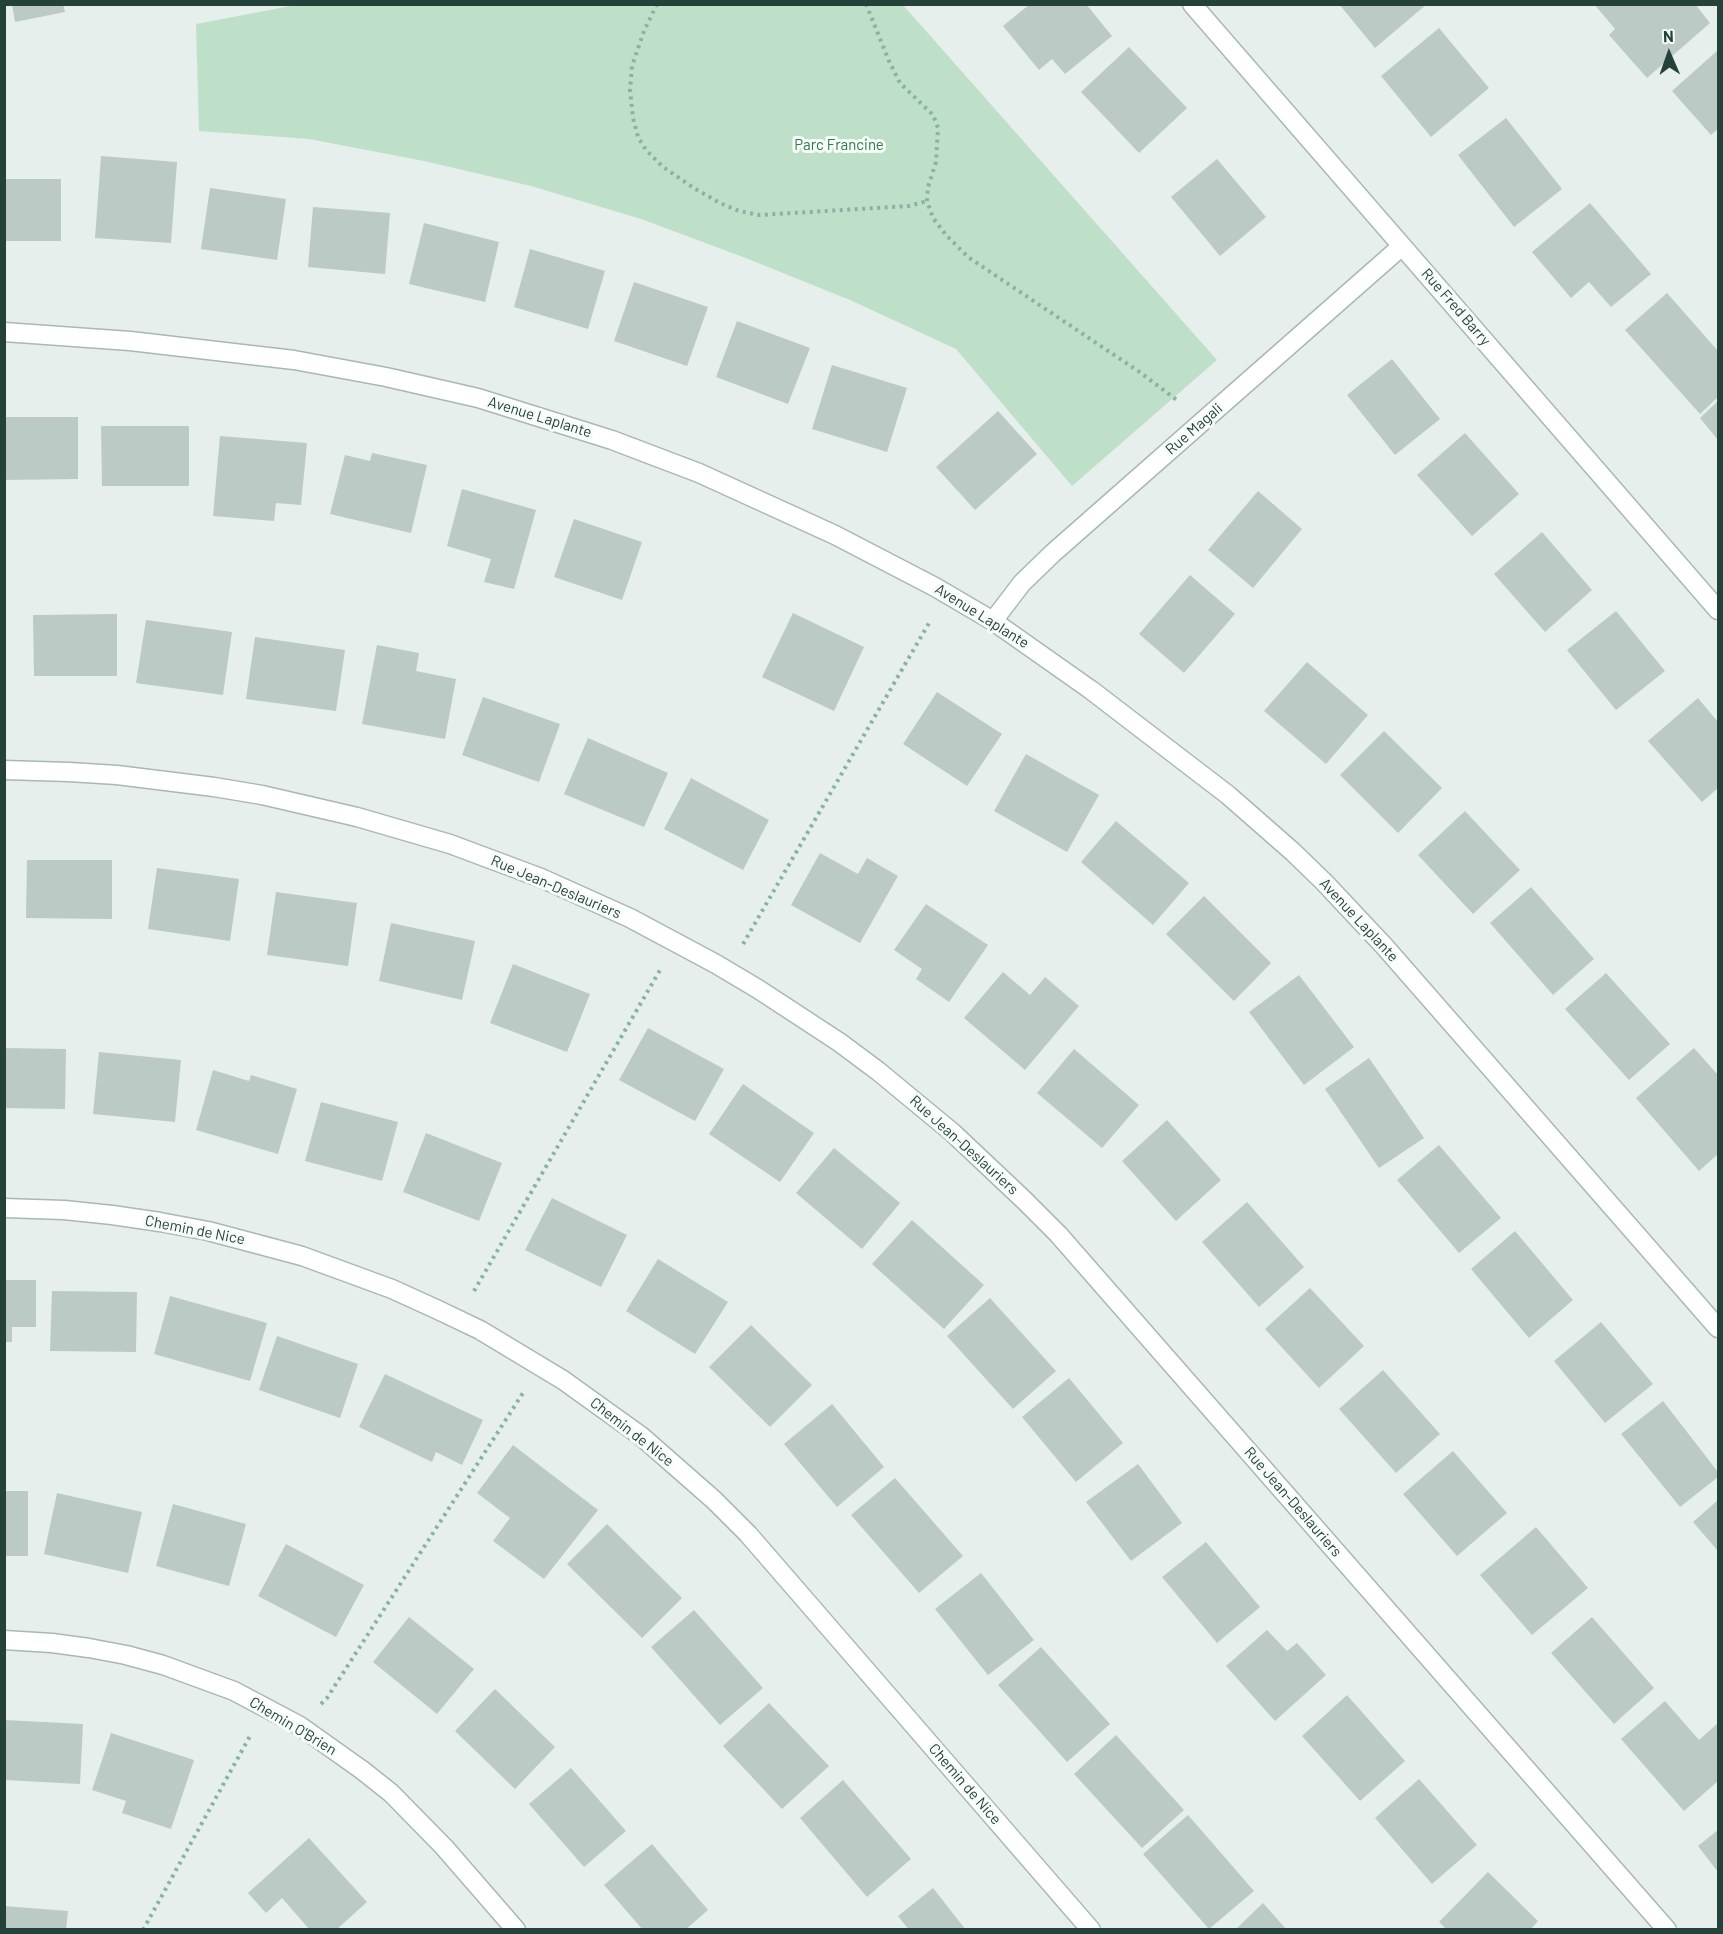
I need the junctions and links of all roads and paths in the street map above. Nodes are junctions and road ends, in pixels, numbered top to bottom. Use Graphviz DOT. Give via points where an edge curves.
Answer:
graph roads {
  1 [pos="866,4"];
  2 [pos="1192,4"];
  3 [pos="656,5"];
  4 [pos="927,201"];
  5 [pos="1402,246"];
  6 [pos="4,332"];
  7 [pos="1178,401"];
  8 [pos="1719,610"];
  9 [pos="993,621"];
  10 [pos="930,623"];
  11 [pos="4,770"];
  12 [pos="743,944"];
  13 [pos="660,970"];
  14 [pos="4,1208"];
  15 [pos="474,1291"];
  16 [pos="1719,1328"];
  17 [pos="523,1393"];
  18 [pos="4,1640"];
  19 [pos="321,1704"];
  20 [pos="250,1736"];
  21 [pos="142,1929"];
  22 [pos="516,1929"];
  23 [pos="1090,1929"];
  24 [pos="1666,1929"];
  1 -- 4 [label="path" via="900,83 933,115 938,128 936,162"];
  2 -- 5 [label="street, Rue Fred Barry"];
  3 -- 4 [label="path" via="632,66 630,90 638,137 663,167 720,203 759,214 909,206"];
  4 -- 7 [label="path" via="933,218 968,257"];
  5 -- 8 [label="street, Rue Fred Barry"];
  5 -- 9 [label="street, Rue Magali" via="1053,553"];
  6 -- 9 [label="street, Avenue Laplante" via="130,341 294,360 398,380 523,411 612,440 737,490 835,535"];
  9 -- 16 [label="street, Avenue Laplante" via="1186,762 1324,882 1424,990"];
  10 -- 12 [label="path"];
  11 -- 24 [label="street, Rue Jean-Deslauriers" via="117,776 243,792 347,814 450,844 541,878 630,918 716,964 831,1037 953,1133 1058,1234"];
  13 -- 15 [label="path"];
  14 -- 23 [label="street, Chemin de Nice" via="64,1210 160,1222 302,1256 436,1309 480,1330 563,1380 641,1436 748,1534"];
  17 -- 19 [label="path"];
  18 -- 22 [label="street, Chemin O'Brien" via="80,1647 163,1665 234,1692 300,1726 391,1793"];
  20 -- 21 [label="path"];
}
